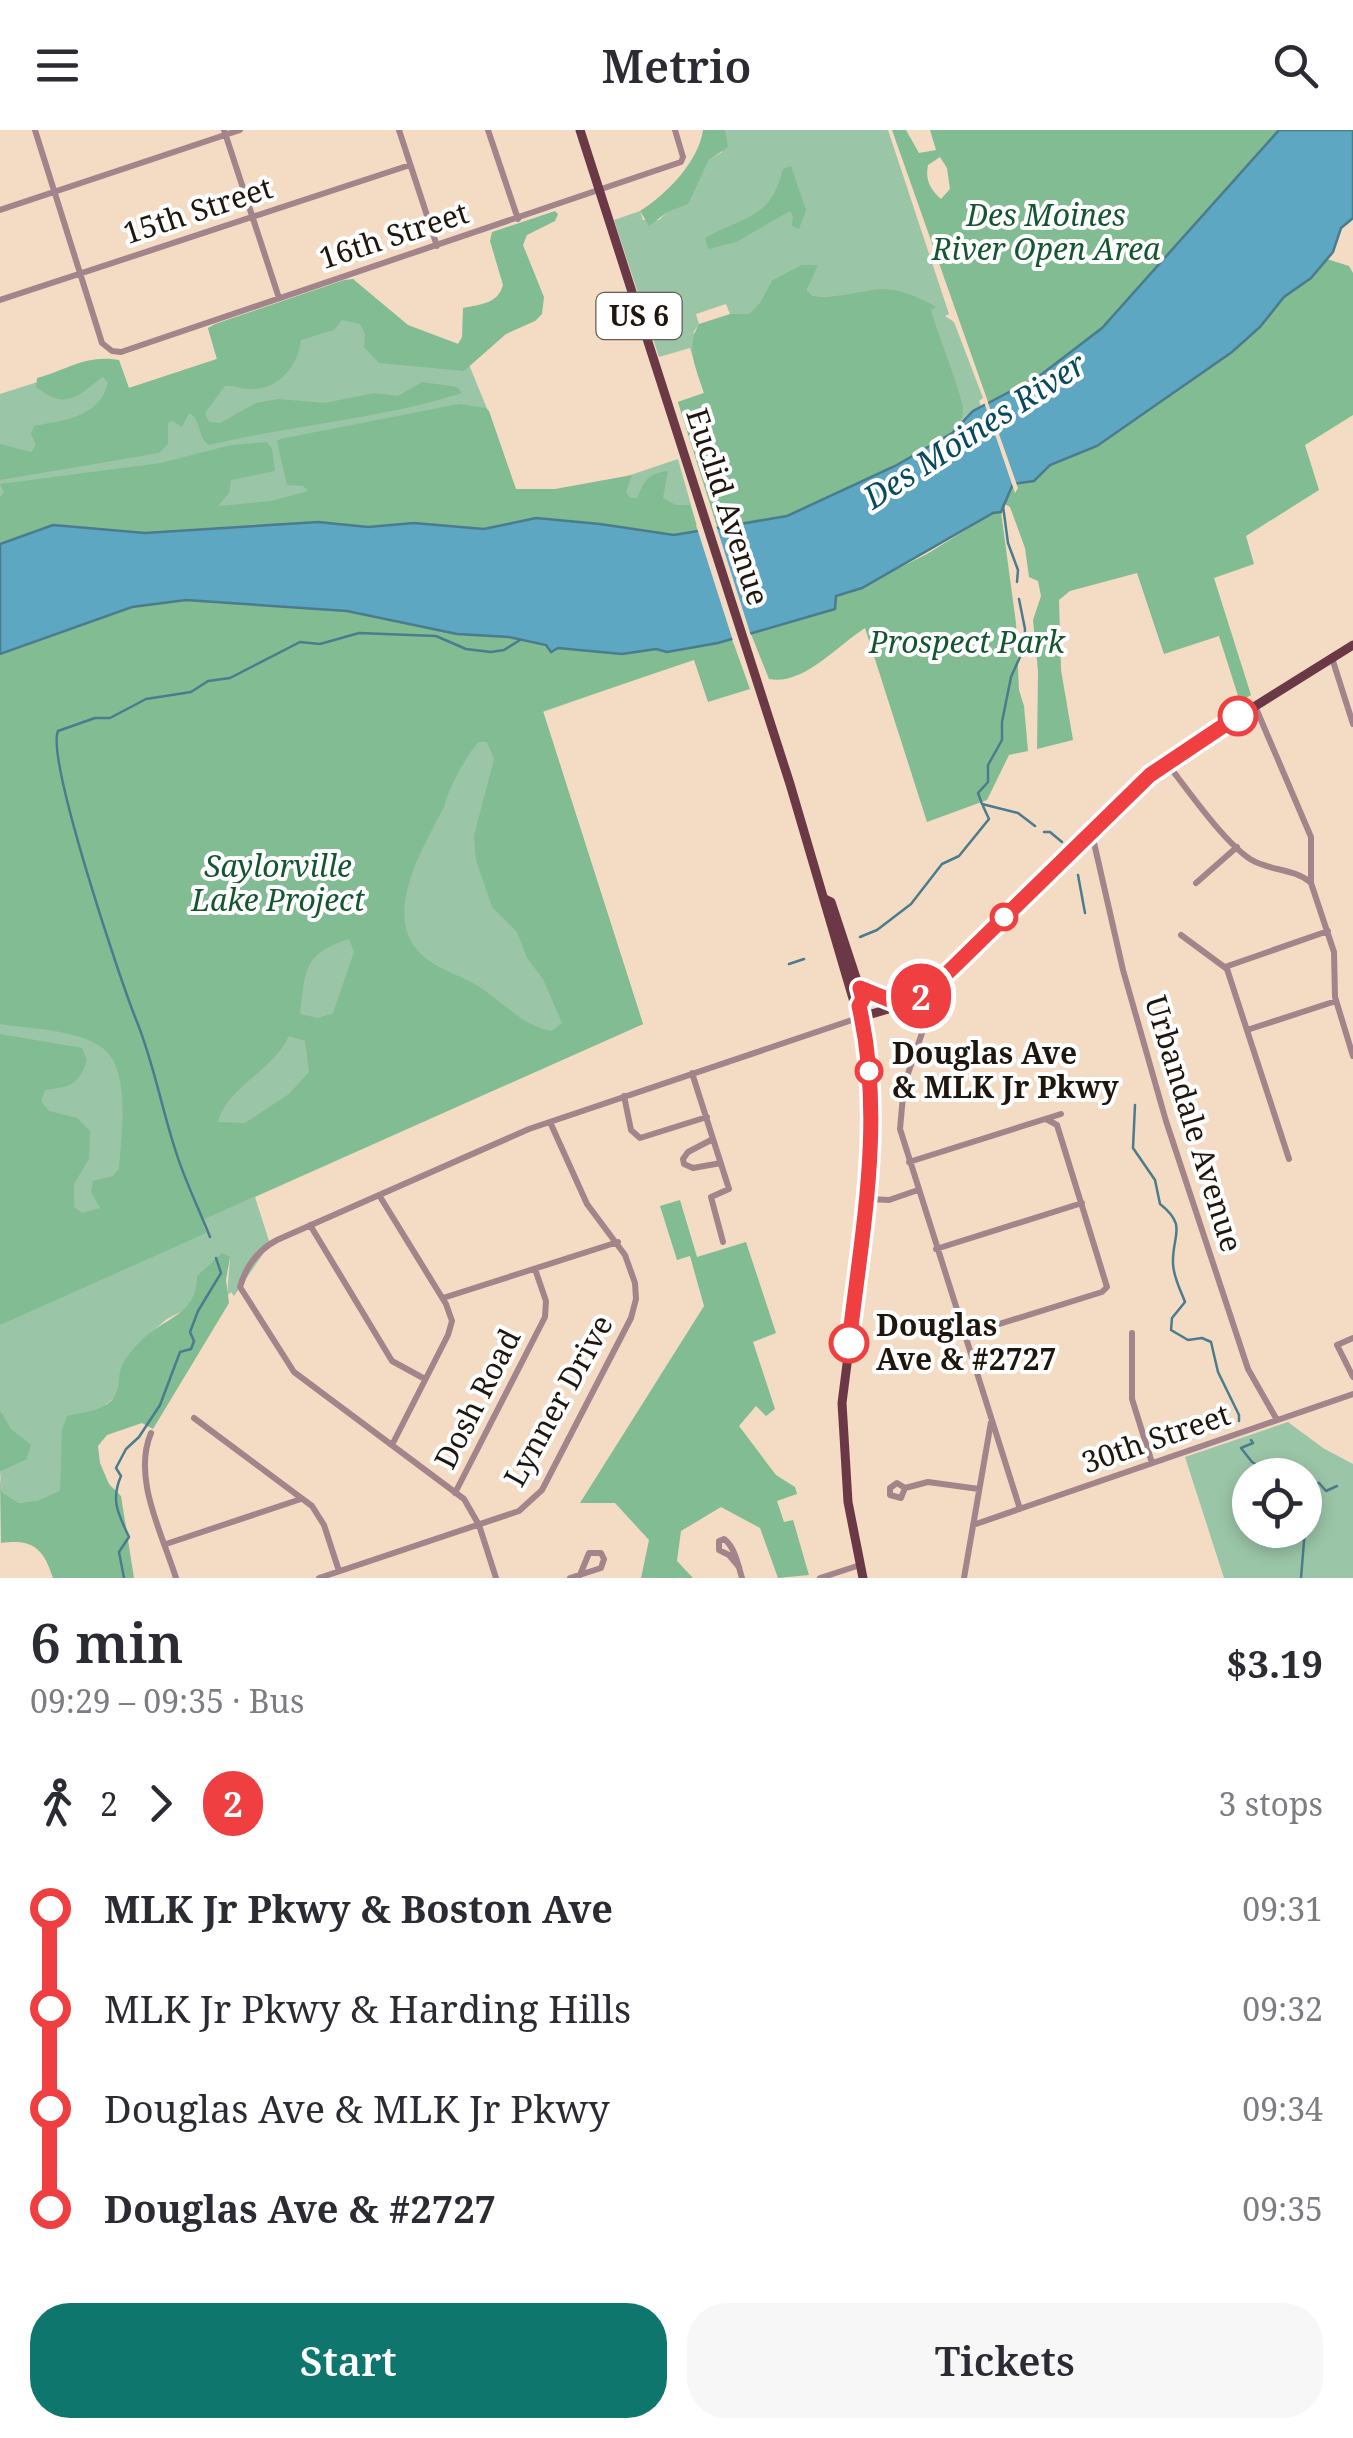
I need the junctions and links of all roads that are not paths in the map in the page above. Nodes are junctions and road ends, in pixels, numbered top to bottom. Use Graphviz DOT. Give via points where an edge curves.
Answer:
graph roads {
  1 [pos="36,130"];
  2 [pos="240,130"];
  3 [pos="398,130"];
  4 [pos="488,130"];
  5 [pos="580,130"];
  6 [pos="675,130"];
  7 [pos="224,132"];
  8 [pos="410,165"];
  9 [pos="56,192"];
  10 [pos="599,192"];
  11 [pos="0,210"];
  12 [pos="252,217"];
  13 [pos="518,219"];
  14 [pos="436,246"];
  15 [pos="82,273"];
  16 [pos="279,298"];
  17 [pos="0,300"];
  18 [pos="1353,646"];
  19 [pos="1332,658"];
  20 [pos="1255,706"];
  21 [pos="1353,724"];
  22 [pos="1166,762"];
  23 [pos="1092,832"];
  24 [pos="1237,847"];
  25 [pos="1196,882"];
  26 [pos="1311,883"];
  27 [pos="824,899"];
  28 [pos="1328,931"];
  29 [pos="1181,935"];
  30 [pos="1226,966"];
  31 [pos="860,988"];
  32 [pos="930,990"];
  33 [pos="1336,1001"];
  34 [pos="902,1005"];
  35 [pos="860,1012"];
  36 [pos="1247,1030"];
  37 [pos="1349,1031"];
  38 [pos="1353,1056"];
  39 [pos="692,1073"];
  40 [pos="624,1096"];
  41 [pos="1061,1114"];
  42 [pos="707,1118"];
  43 [pos="1046,1119"];
  44 [pos="550,1122"];
  45 [pos="714,1139"];
  46 [pos="1289,1159"];
  47 [pos="909,1162"];
  48 [pos="721,1163"];
  49 [pos="918,1190"];
  50 [pos="379,1194"];
  51 [pos="869,1199"];
  52 [pos="1082,1203"];
  53 [pos="310,1225"];
  54 [pos="618,1242"];
  55 [pos="723,1242"];
  56 [pos="936,1248"];
  57 [pos="535,1269"];
  58 [pos="443,1298"];
  59 [pos="1132,1333"];
  60 [pos="964,1336"];
  61 [pos="1353,1338"];
  62 [pos="1353,1377"];
  63 [pos="425,1379"];
  64 [pos="1353,1394"];
  65 [pos="194,1418"];
  66 [pos="1277,1420"];
  67 [pos="991,1421"];
  68 [pos="151,1432"];
  69 [pos="392,1446"];
  70 [pos="1152,1464"];
  71 [pos="905,1488"];
  72 [pos="979,1489"];
  73 [pos="455,1493"];
  74 [pos="302,1499"];
  75 [pos="1020,1510"];
  76 [pos="480,1524"];
  77 [pos="973,1526"];
  78 [pos="166,1544"];
  79 [pos="860,1565"];
  80 [pos="738,1567"];
  81 [pos="339,1572"];
  82 [pos="580,1575"];
  83 [pos="176,1578"];
  84 [pos="320,1578"];
  85 [pos="496,1578"];
  86 [pos="570,1578"];
  87 [pos="742,1578"];
  88 [pos="820,1578"];
  89 [pos="863,1578"];
  90 [pos="964,1578"];
  1 -- 9 [label="street"];
  2 -- 7 [label="street"];
  3 -- 8 [label="street"];
  4 -- 13 [label="street"];
  5 -- 10 [label="main road, Euclid Avenue / US 6"];
  6 -- 10 [label="street, 16th Street" via="681,162"];
  7 -- 9 [label="street"];
  7 -- 12 [label="street"];
  8 -- 12 [label="street, 15th Street"];
  8 -- 14 [label="street"];
  9 -- 11 [label="street"];
  9 -- 15 [label="street"];
  10 -- 13 [label="street, 16th Street"];
  10 -- 27 [label="main road, Euclid Avenue / US 6"];
  12 -- 15 [label="street, 15th Street"];
  12 -- 16 [label="street"];
  13 -- 14 [label="street, 16th Street"];
  14 -- 16 [label="street, 16th Street"];
  15 -- 16 [label="street, 16th Street" via="102,343 112,351"];
  15 -- 17 [label="street, 15th Street"];
  18 -- 19 [label="main road"];
  19 -- 20 [label="main road"];
  19 -- 21 [label="street"];
  20 -- 22 [label="main road"];
  20 -- 26 [label="street" via="1311,837"];
  22 -- 23 [label="main road"];
  22 -- 24 [label="street"];
  23 -- 32 [label="main road"];
  23 -- 66 [label="street, Urbandale Avenue" via="1122,970 1166,1121 1243,1354"];
  24 -- 25 [label="street"];
  24 -- 26 [label="street" via="1254,862"];
  26 -- 28 [label="street"];
  27 -- 31 [label="main road, Euclid Avenue / US 6" via="831,902"];
  27 -- 35 [label="main road, Euclid Avenue / US 6"];
  28 -- 30 [label="street"];
  28 -- 33 [label="street"];
  29 -- 30 [label="street"];
  30 -- 36 [label="street"];
  31 -- 34 [label="main road"];
  31 -- 35 [label="main road, Euclid Avenue / US 6"];
  32 -- 34 [label="main road"];
  32 -- 47 [label="street" via="902,1095 900,1129"];
  33 -- 36 [label="street"];
  33 -- 37 [label="street"];
  34 -- 35 [label="main road"];
  35 -- 39 [label="street"];
  35 -- 51 [label="main road, US 6" via="871,1090"];
  36 -- 46 [label="street"];
  37 -- 38 [label="street"];
  39 -- 40 [label="street"];
  39 -- 42 [label="street"];
  40 -- 42 [label="street" via="631,1130 640,1138"];
  40 -- 44 [label="street"];
  41 -- 43 [label="street"];
  42 -- 45 [label="street"];
  43 -- 47 [label="street"];
  43 -- 52 [label="street" via="1057,1124"];
  44 -- 50 [label="street"];
  44 -- 54 [label="street, Lynner Drive" via="587,1204"];
  45 -- 48 [label="street"];
  45 -- 48 [label="street" via="684,1155 684,1164"];
  47 -- 49 [label="street"];
  48 -- 55 [label="street" via="729,1189 711,1197"];
  49 -- 51 [label="street"];
  49 -- 56 [label="street"];
  50 -- 53 [label="street"];
  50 -- 58 [label="street"];
  51 -- 79 [label="main road, US 6" via="842,1403"];
  52 -- 56 [label="street"];
  52 -- 60 [label="street" via="1107,1282 1102,1292"];
  53 -- 63 [label="street" via="392,1361"];
  53 -- 69 [label="street" via="265,1246 241,1280 242,1292 288,1367"];
  54 -- 57 [label="street"];
  54 -- 76 [label="street, Lynner Drive" via="632,1269 636,1298 616,1350 539,1495 520,1511"];
  56 -- 60 [label="street"];
  57 -- 58 [label="street"];
  57 -- 73 [label="street, Dosh Road" via="545,1316"];
  58 -- 63 [label="street" via="450,1330"];
  59 -- 70 [label="street" via="1132,1399"];
  60 -- 67 [label="street"];
  61 -- 62 [label="street" via="1337,1345"];
  63 -- 69 [label="street"];
  64 -- 66 [label="street, 30th Street"];
  65 -- 74 [label="street"];
  66 -- 70 [label="street, 30th Street"];
  67 -- 72 [label="street"];
  67 -- 75 [label="street"];
  68 -- 78 [label="street" via="143,1470"];
  69 -- 73 [label="street"];
  70 -- 75 [label="street, 30th Street"];
  71 -- 72 [label="street" via="928,1482"];
  72 -- 77 [label="street"];
  73 -- 76 [label="street"];
  74 -- 78 [label="street"];
  74 -- 81 [label="street" via="324,1525"];
  75 -- 77 [label="street, 30th Street"];
  76 -- 81 [label="street, Lynner Drive"];
  76 -- 85 [label="street"];
  77 -- 90 [label="street"];
  78 -- 83 [label="street"];
  79 -- 88 [label="street"];
  79 -- 89 [label="main road, US 6"];
  80 -- 87 [label="street"];
  81 -- 84 [label="street, Lynner Drive"];
  82 -- 86 [label="street"];
}
